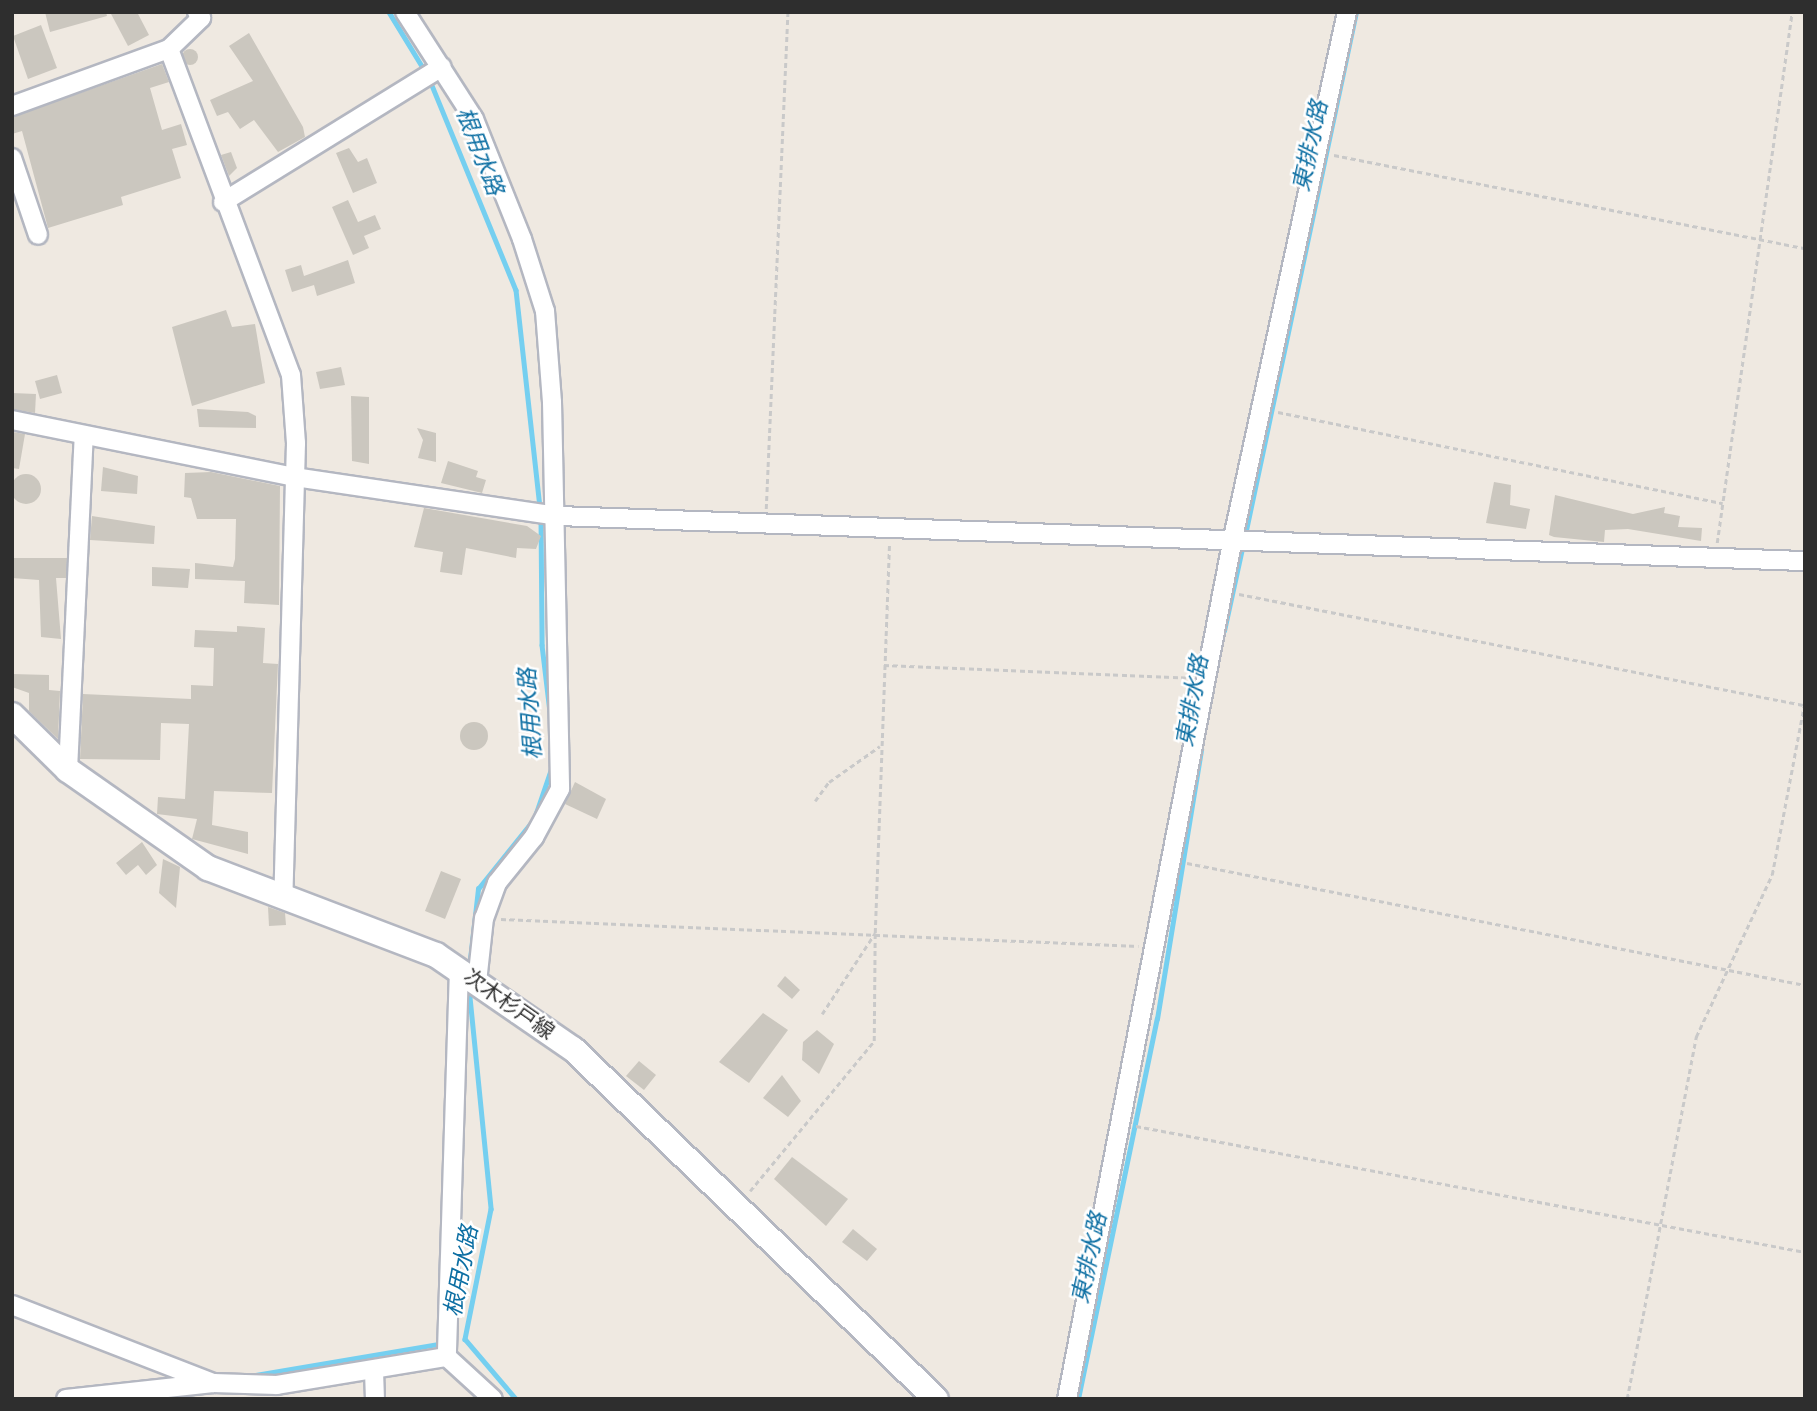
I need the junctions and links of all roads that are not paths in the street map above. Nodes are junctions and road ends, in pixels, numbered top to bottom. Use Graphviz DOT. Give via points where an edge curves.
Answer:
graph roads {
  1 [pos="197,12"];
  2 [pos="405,12"];
  3 [pos="1347,12"];
  4 [pos="169,49"];
  5 [pos="442,68"];
  6 [pos="12,106"];
  7 [pos="12,159"];
  8 [pos="223,202"];
  9 [pos="38,235"];
  10 [pos="12,420"];
  11 [pos="84,435"];
  12 [pos="294,477"];
  13 [pos="558,516"];
  14 [pos="1233,537"];
  15 [pos="1805,561"];
  16 [pos="12,715"];
  17 [pos="68,770"];
  18 [pos="283,899"];
  19 [pos="468,975"];
  20 [pos="12,1305"];
  21 [pos="447,1357"];
  22 [pos="374,1371"];
  23 [pos="213,1383"];
  24 [pos="66,1399"];
  25 [pos="375,1399"];
  26 [pos="493,1399"];
  27 [pos="936,1399"];
  28 [pos="1067,1399"];
  1 -- 4 [label="street" via="201,18"];
  2 -- 5 [label="street"];
  3 -- 14 [label="street"];
  4 -- 6 [label="street"];
  4 -- 8 [label="street"];
  5 -- 8 [label="street"];
  5 -- 13 [label="street" via="474,119 545,311"];
  7 -- 9 [label="street"];
  8 -- 12 [label="street" via="291,375"];
  10 -- 11 [label="street"];
  11 -- 12 [label="street"];
  11 -- 17 [label="street"];
  12 -- 13 [label="street"];
  12 -- 18 [label="street"];
  13 -- 14 [label="street"];
  13 -- 19 [label="street" via="560,789 534,837 497,883"];
  14 -- 15 [label="street"];
  14 -- 28 [label="street"];
  16 -- 17 [label="main road, 次木杉戸線"];
  17 -- 18 [label="main road, 次木杉戸線" via="208,868"];
  18 -- 19 [label="main road, 次木杉戸線"];
  19 -- 21 [label="street"];
  19 -- 27 [label="main road, 次木杉戸線" via="573,1049"];
  20 -- 23 [label="street"];
  21 -- 22 [label="street"];
  21 -- 26 [label="street"];
  22 -- 23 [label="street" via="277,1385"];
  22 -- 25 [label="street"];
  23 -- 24 [label="street"];
}
